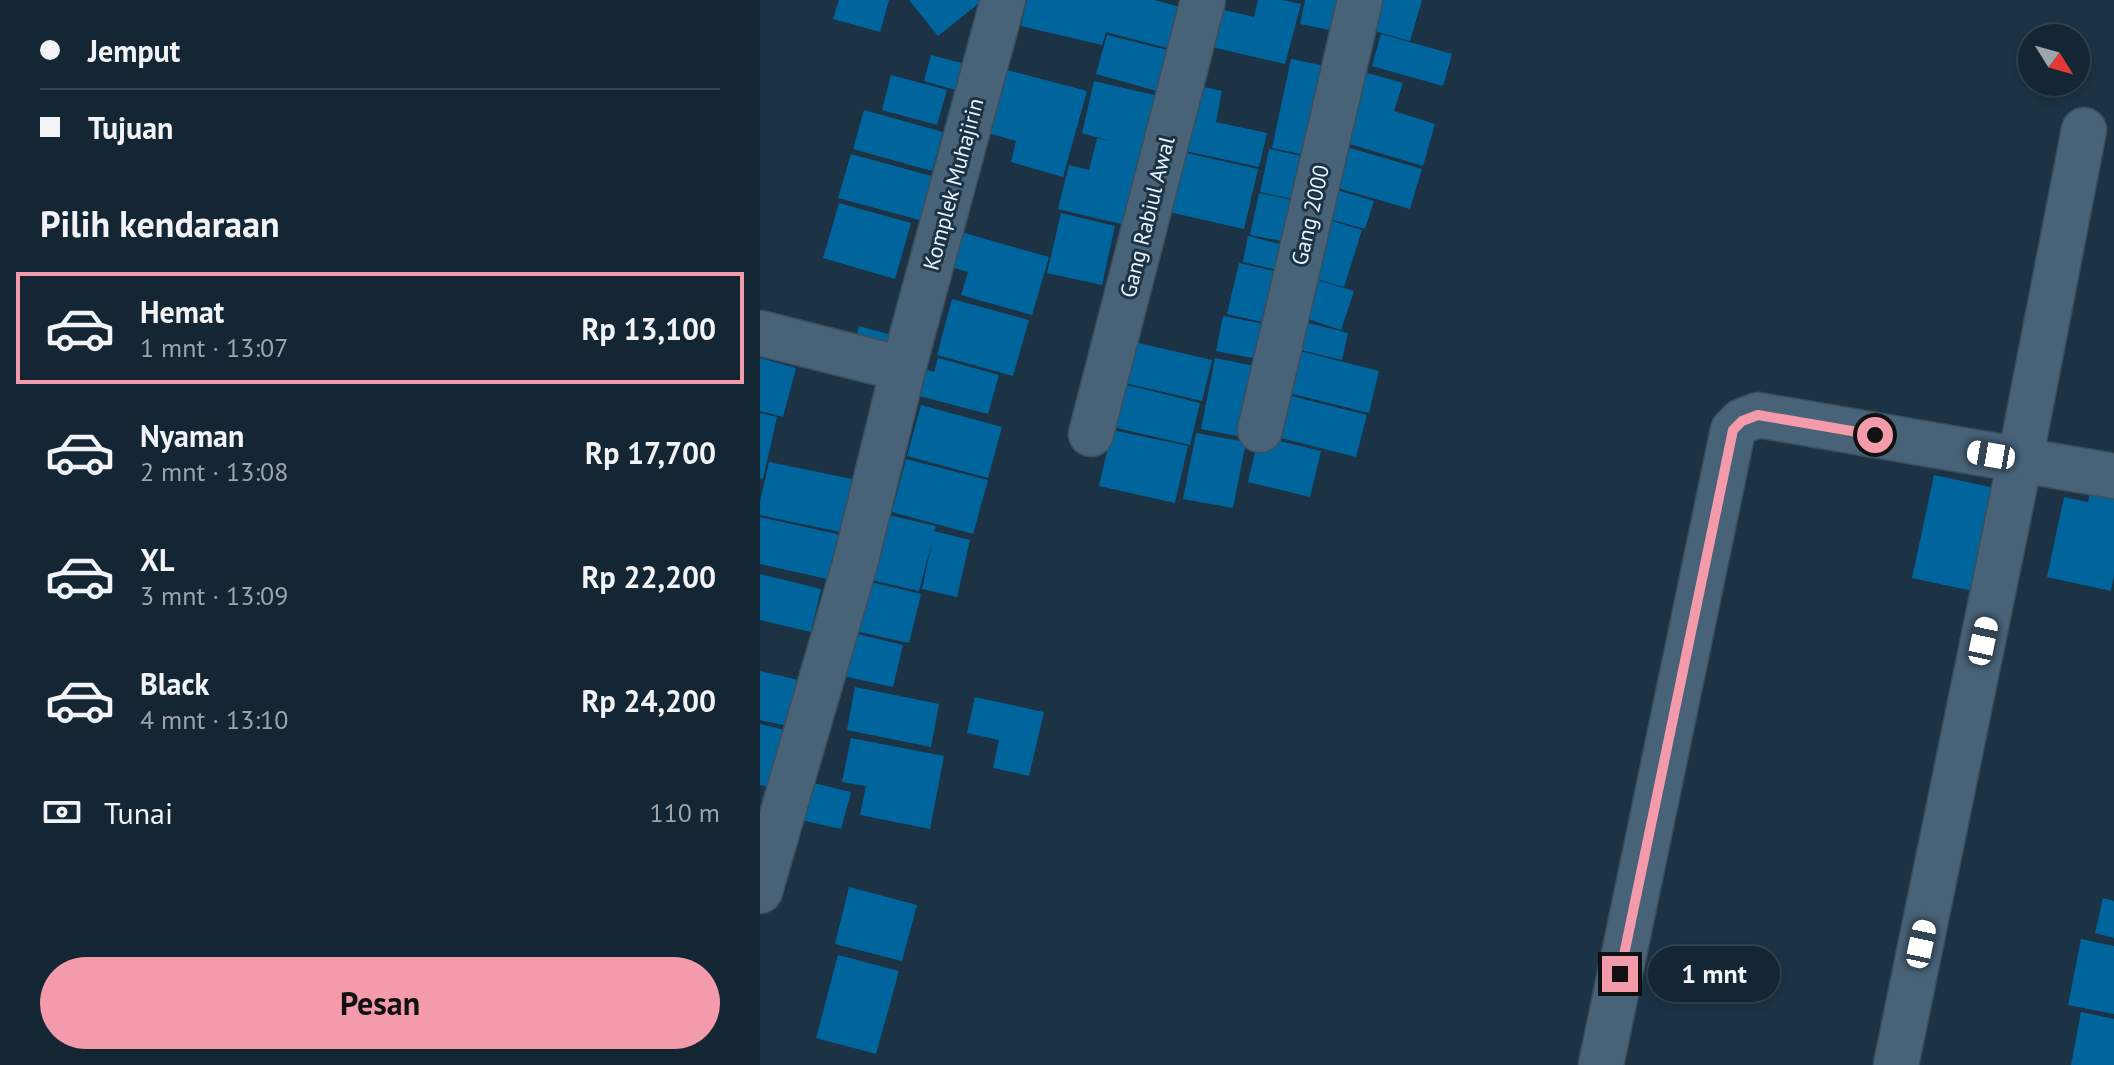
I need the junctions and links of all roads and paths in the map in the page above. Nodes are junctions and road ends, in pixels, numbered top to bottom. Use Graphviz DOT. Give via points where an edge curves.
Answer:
graph roads {
  1 [pos="1003,0"];
  2 [pos="1203,0"];
  3 [pos="1360,0"];
  4 [pos="2084,130"];
  5 [pos="760,333"];
  6 [pos="903,369"];
  7 [pos="1260,430"];
  8 [pos="1091,434"];
  9 [pos="2020,460"];
  10 [pos="2114,476"];
  11 [pos="760,891"];
  12 [pos="1601,1065"];
  13 [pos="1896,1065"];
  1 -- 6 [label="street, Komplek Muhajirin"];
  2 -- 8 [label="street, Gang Rabiul Awal"];
  3 -- 7 [label="street, Gang 2000"];
  4 -- 9 [label="street"];
  5 -- 6 [label="street"];
  6 -- 11 [label="street, Komplek Muhajirin" via="856,560"];
  9 -- 10 [label="street"];
  9 -- 12 [label="street" via="1758,415 1733,430"];
  9 -- 13 [label="street"];
}
